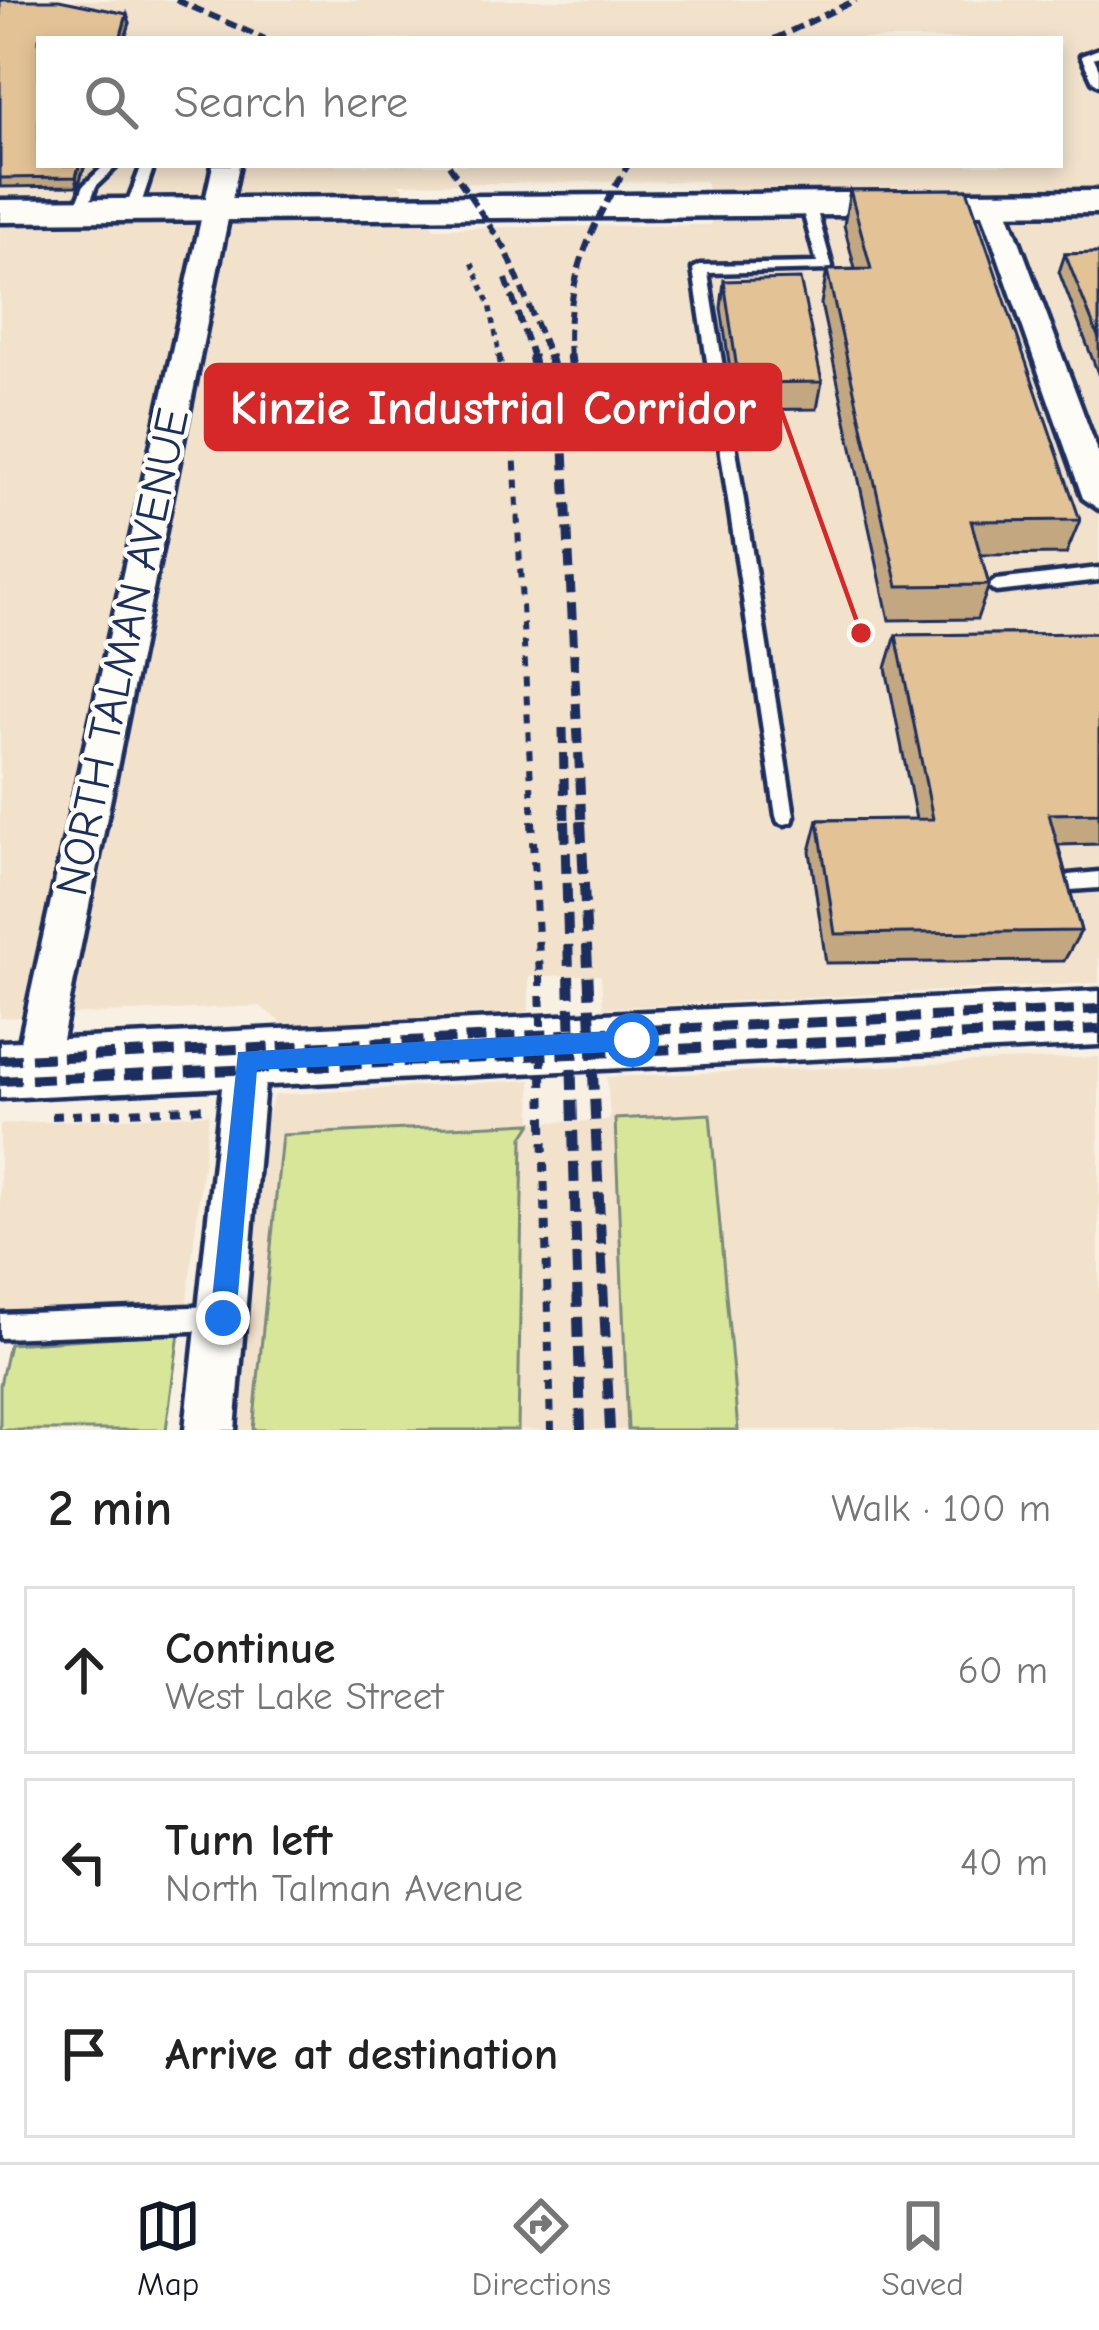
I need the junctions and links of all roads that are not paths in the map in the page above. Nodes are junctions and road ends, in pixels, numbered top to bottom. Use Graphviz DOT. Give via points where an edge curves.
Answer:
graph roads {
  1 [pos="1099,52"];
  2 [pos="1099,80"];
  3 [pos="109,168"];
  4 [pos="147,168"];
  5 [pos="225,168"];
  6 [pos="992,202"];
  7 [pos="1099,202"];
  8 [pos="808,204"];
  9 [pos="216,209"];
  10 [pos="81,210"];
  11 [pos="132,210"];
  12 [pos="0,211"];
  13 [pos="1099,498"];
  14 [pos="1099,574"];
  15 [pos="996,586"];
  16 [pos="785,816"];
  17 [pos="1099,880"];
  18 [pos="1056,883"];
  19 [pos="1099,1018"];
  20 [pos="246,1060"];
  21 [pos="18,1069"];
  22 [pos="223,1318"];
  23 [pos="0,1326"];
  24 [pos="210,1430"];
  1 -- 2 [label="lane" via="1087,56"];
  3 -- 10 [label="lane" via="90,185"];
  4 -- 11 [label="lane"];
  5 -- 9 [label="street, NORTH TALMAN AVENUE"];
  6 -- 7 [label="street"];
  6 -- 8 [label="street"];
  6 -- 13 [label="street"];
  8 -- 9 [label="street"];
  8 -- 16 [label="lane" via="825,267 700,269"];
  9 -- 11 [label="street"];
  9 -- 21 [label="street, NORTH TALMAN AVENUE"];
  10 -- 11 [label="street"];
  10 -- 12 [label="street"];
  14 -- 15 [label="lane"];
  17 -- 18 [label="lane"];
  19 -- 20 [label="street"];
  20 -- 21 [label="street"];
  20 -- 22 [label="street"];
  22 -- 23 [label="lane"];
  22 -- 24 [label="street"];
}
